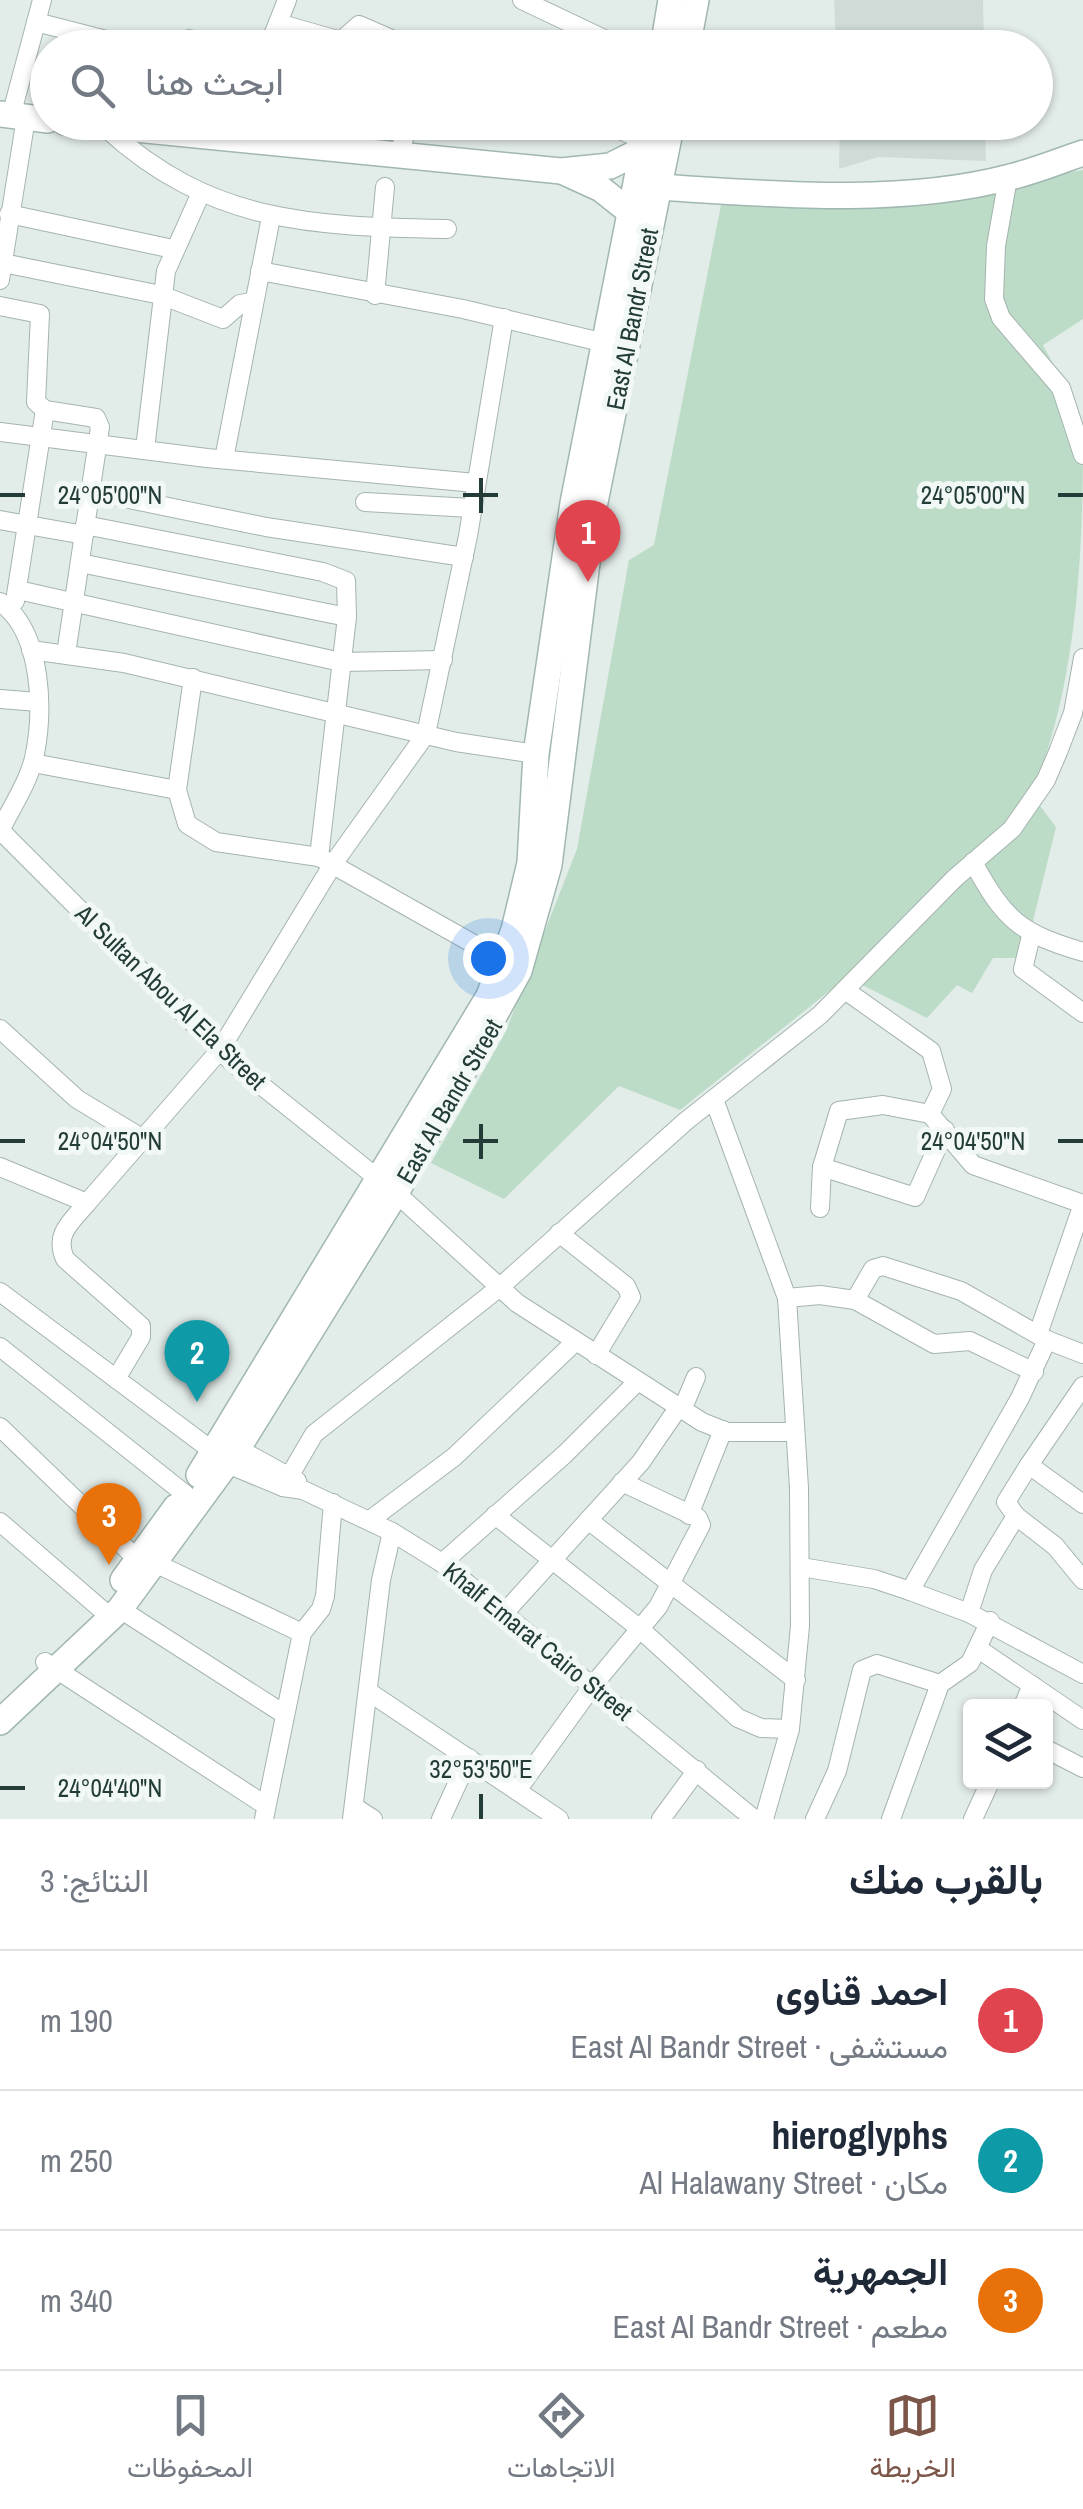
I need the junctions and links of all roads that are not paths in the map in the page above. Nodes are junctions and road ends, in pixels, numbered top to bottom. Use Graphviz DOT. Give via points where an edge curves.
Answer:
graph roads {
  1 [pos="42,0"];
  2 [pos="287,0"];
  3 [pos="522,0"];
  4 [pos="671,0"];
  5 [pos="696,0"];
  6 [pos="36,22"];
  7 [pos="278,23"];
  8 [pos="35,30"];
  9 [pos="67,30"];
  10 [pos="275,30"];
  11 [pos="303,30"];
  12 [pos="585,30"];
  13 [pos="666,30"];
  14 [pos="690,30"];
  15 [pos="30,60"];
  16 [pos="21,117"];
  17 [pos="119,140"];
  18 [pos="254,140"];
  19 [pos="404,140"];
  20 [pos="641,140"];
  21 [pos="644,140"];
  22 [pos="668,140"];
  23 [pos="1083,154"];
  24 [pos="397,158"];
  25 [pos="561,172"];
  26 [pos="1008,178"];
  27 [pos="384,187"];
  28 [pos="658,188"];
  29 [pos="200,195"];
  30 [pos="630,212"];
  31 [pos="9,214"];
  32 [pos="270,216"];
  33 [pos="382,228"];
  34 [pos="447,229"];
  35 [pos="173,249"];
  36 [pos="2,263"];
  37 [pos="260,272"];
  38 [pos="161,295"];
  39 [pos="375,295"];
  40 [pos="252,302"];
  41 [pos="0,306"];
  42 [pos="504,318"];
  43 [pos="605,343"];
  44 [pos="45,410"];
  45 [pos="0,432"];
  46 [pos="38,437"];
  47 [pos="97,445"];
  48 [pos="1082,448"];
  49 [pos="145,449"];
  50 [pos="224,459"];
  51 [pos="476,483"];
  52 [pos="90,491"];
  53 [pos="365,502"];
  54 [pos="471,508"];
  55 [pos="0,520"];
  56 [pos="29,526"];
  57 [pos="84,530"];
  58 [pos="464,557"];
  59 [pos="80,563"];
  60 [pos="18,590"];
  61 [pos="74,604"];
  62 [pos="6,607"];
  63 [pos="347,617"];
  64 [pos="31,650"];
  65 [pos="66,654"];
  66 [pos="1083,658"];
  67 [pos="442,660"];
  68 [pos="341,662"];
  69 [pos="194,678"];
  70 [pos="0,700"];
  71 [pos="38,702"];
  72 [pos="336,710"];
  73 [pos="426,734"];
  74 [pos="549,756"];
  75 [pos="33,763"];
  76 [pos="546,787"];
  77 [pos="176,790"];
  78 [pos="0,831"];
  79 [pos="326,861"];
  80 [pos="973,862"];
  81 [pos="1031,936"];
  82 [pos="1083,952"];
  83 [pos="504,961"];
  84 [pos="845,990"];
  85 [pos="1083,1013"];
  86 [pos="0,1029"];
  87 [pos="220,1050"];
  88 [pos="715,1102"];
  89 [pos="930,1114"];
  90 [pos="946,1130"];
  91 [pos="140,1137"];
  92 [pos="0,1167"];
  93 [pos="822,1167"];
  94 [pos="388,1186"];
  95 [pos="86,1203"];
  96 [pos="820,1208"];
  97 [pos="559,1233"];
  98 [pos="500,1288"];
  99 [pos="0,1292"];
  100 [pos="787,1298"];
  101 [pos="855,1300"];
  102 [pos="1042,1337"];
  103 [pos="575,1342"];
  104 [pos="0,1348"];
  105 [pos="1083,1354"];
  106 [pos="596,1356"];
  107 [pos="1034,1372"];
  108 [pos="696,1377"];
  109 [pos="116,1379"];
  110 [pos="637,1382"];
  111 [pos="1083,1386"];
  112 [pos="680,1409"];
  113 [pos="0,1428"];
  114 [pos="723,1430"];
  115 [pos="792,1432"];
  116 [pos="223,1452"];
  117 [pos="1030,1465"];
  118 [pos="286,1481"];
  119 [pos="622,1482"];
  120 [pos="185,1494"];
  121 [pos="333,1504"];
  122 [pos="1083,1504"];
  123 [pos="495,1514"];
  124 [pos="689,1515"];
  125 [pos="1016,1516"];
  126 [pos="370,1520"];
  127 [pos="588,1520"];
  128 [pos="0,1522"];
  129 [pos="392,1532"];
  130 [pos="554,1561"];
  131 [pos="147,1562"];
  132 [pos="442,1562"];
  133 [pos="800,1567"];
  134 [pos="1083,1580"];
  135 [pos="672,1583"];
  136 [pos="910,1591"];
  137 [pos="110,1609"];
  138 [pos="506,1611"];
  139 [pos="968,1613"];
  140 [pos="990,1621"];
  141 [pos="639,1628"];
  142 [pos="302,1632"];
  143 [pos="980,1650"];
  144 [pos="52,1667"];
  145 [pos="1083,1674"];
  146 [pos="796,1680"];
  147 [pos="594,1684"];
  148 [pos="940,1684"];
  149 [pos="1032,1685"];
  150 [pos="369,1692"];
  151 [pos="1026,1699"];
  152 [pos="1,1713"];
  153 [pos="284,1714"];
  154 [pos="1083,1720"];
  155 [pos="790,1729"];
  156 [pos="1053,1753"];
  157 [pos="470,1758"];
  158 [pos="1083,1768"];
  159 [pos="696,1770"];
  160 [pos="987,1789"];
  161 [pos="518,1790"];
  162 [pos="265,1812"];
  163 [pos="354,1814"];
  164 [pos="374,1819"];
  165 [pos="441,1819"];
  166 [pos="559,1819"];
  167 [pos="661,1819"];
  168 [pos="754,1819"];
  169 [pos="764,1819"];
  170 [pos="815,1819"];
  171 [pos="892,1819"];
  172 [pos="974,1819"];
  1 -- 6 [label="street"];
  2 -- 7 [label="street"];
  3 -- 12 [label="street"];
  4 -- 13 [label="main road"];
  5 -- 14 [label="main road"];
  6 -- 8 [label="street"];
  6 -- 9 [label="street"];
  7 -- 10 [label="street"];
  7 -- 11 [label="street"];
  15 -- 16 [label="street"];
  16 -- 31 [label="street"];
  17 -- 29 [label="street"];
  18 -- 24 [label="main road"];
  19 -- 24 [label="street"];
  20 -- 25 [label="main road" via="610,166"];
  21 -- 30 [label="main road, East Al Bandr Street"];
  22 -- 28 [label="main road, East Al Bandr Street"];
  23 -- 26 [label="main road"];
  24 -- 25 [label="main road"];
  25 -- 30 [label="main road" via="602,189"];
  26 -- 28 [label="main road" via="805,196"];
  26 -- 48 [label="street" via="994,299 1000,318 1061,388"];
  27 -- 33 [label="street"];
  28 -- 74 [label="main road, East Al Bandr Street"];
  29 -- 32 [label="street"];
  29 -- 35 [label="street"];
  30 -- 43 [label="main road, East Al Bandr Street"];
  31 -- 35 [label="street"];
  31 -- 36 [label="street"];
  32 -- 33 [label="street"];
  32 -- 37 [label="street"];
  33 -- 34 [label="street"];
  33 -- 39 [label="street"];
  35 -- 38 [label="street"];
  36 -- 38 [label="street"];
  37 -- 39 [label="street"];
  37 -- 40 [label="street"];
  38 -- 40 [label="street" via="223,319"];
  38 -- 49 [label="street"];
  39 -- 42 [label="street"];
  40 -- 50 [label="street"];
  41 -- 44 [label="street" via="40,314 34,394"];
  42 -- 43 [label="street"];
  42 -- 51 [label="street"];
  43 -- 74 [label="main road, East Al Bandr Street" via="574,503"];
  44 -- 46 [label="street"];
  44 -- 47 [label="street" via="96,418"];
  45 -- 46 [label="street"];
  46 -- 47 [label="street"];
  46 -- 56 [label="street"];
  47 -- 49 [label="street"];
  47 -- 52 [label="street"];
  49 -- 50 [label="street"];
  50 -- 51 [label="street"];
  51 -- 54 [label="street"];
  52 -- 57 [label="street"];
  52 -- 58 [label="street" via="266,528"];
  53 -- 54 [label="street"];
  54 -- 58 [label="street"];
  55 -- 56 [label="street"];
  56 -- 57 [label="street"];
  56 -- 60 [label="street"];
  57 -- 59 [label="street"];
  57 -- 63 [label="street" via="339,576 348,590"];
  58 -- 67 [label="street"];
  59 -- 61 [label="street"];
  59 -- 63 [label="street"];
  60 -- 61 [label="street"];
  60 -- 62 [label="street"];
  61 -- 65 [label="street"];
  61 -- 68 [label="street"];
  62 -- 64 [label="street"];
  63 -- 68 [label="street"];
  64 -- 65 [label="street"];
  64 -- 71 [label="street"];
  65 -- 69 [label="street"];
  66 -- 80 [label="street" via="1072,713 1046,780 1012,829"];
  67 -- 68 [label="street"];
  67 -- 73 [label="street"];
  68 -- 72 [label="street"];
  69 -- 72 [label="street"];
  69 -- 77 [label="street"];
  70 -- 71 [label="street"];
  71 -- 75 [label="street"];
  72 -- 73 [label="street"];
  72 -- 79 [label="street"];
  73 -- 74 [label="street"];
  73 -- 79 [label="street"];
  74 -- 76 [label="main road, East Al Bandr Street"];
  75 -- 77 [label="street"];
  75 -- 78 [label="street"];
  76 -- 83 [label="main road, East Al Bandr Street"];
  76 -- 94 [label="main road, East Al Bandr Street" via="542,901 519,971"];
  77 -- 79 [label="street" via="182,814 199,834"];
  78 -- 87 [label="street, Al Sultan Abou Al Ela Street"];
  79 -- 83 [label="street"];
  79 -- 87 [label="street"];
  80 -- 81 [label="street" via="987,888"];
  80 -- 84 [label="street"];
  81 -- 82 [label="street"];
  81 -- 85 [label="street" via="1024,969"];
  83 -- 94 [label="main road, East Al Bandr Street"];
  84 -- 88 [label="street"];
  84 -- 89 [label="street" via="931,1051 942,1090"];
  86 -- 91 [label="street" via="76,1099"];
  87 -- 91 [label="street"];
  87 -- 94 [label="street, Al Sultan Abou Al Ela Street"];
  88 -- 97 [label="street"];
  88 -- 100 [label="street"];
  89 -- 90 [label="street"];
  89 -- 93 [label="street" via="883,1105 839,1111"];
  90 -- 93 [label="street" via="915,1197"];
  90 -- 102 [label="street" via="982,1170 1083,1204"];
  91 -- 95 [label="street"];
  92 -- 95 [label="street"];
  93 -- 96 [label="street"];
  94 -- 98 [label="street, Al Sultan Abou Al Ela Street"];
  94 -- 116 [label="main road, East Al Bandr Street"];
  95 -- 109 [label="street" via="58,1244 65,1258 141,1326"];
  97 -- 98 [label="street"];
  97 -- 106 [label="street" via="631,1297"];
  98 -- 103 [label="street, Al Sultan Abou Al Ela Street"];
  98 -- 118 [label="street" via="314,1434"];
  99 -- 109 [label="street, Khalf Emarat Cairo Street"];
  100 -- 101 [label="street"];
  100 -- 115 [label="street"];
  101 -- 102 [label="street" via="873,1269 883,1266 961,1291"];
  101 -- 107 [label="street" via="934,1344 970,1342"];
  102 -- 105 [label="street"];
  102 -- 107 [label="street"];
  103 -- 106 [label="street, Al Sultan Abou Al Ela Street"];
  103 -- 126 [label="street" via="454,1457"];
  104 -- 120 [label="street"];
  106 -- 110 [label="street, Al Sultan Abou Al Ela Street"];
  107 -- 136 [label="street"];
  108 -- 112 [label="street"];
  109 -- 116 [label="street, Khalf Emarat Cairo Street"];
  110 -- 112 [label="street, Al Sultan Abou Al Ela Street"];
  110 -- 123 [label="street"];
  111 -- 117 [label="street"];
  112 -- 114 [label="street, Al Sultan Abou Al Ela Street"];
  112 -- 119 [label="street"];
  113 -- 131 [label="street"];
  114 -- 115 [label="street"];
  114 -- 124 [label="street"];
  115 -- 133 [label="street"];
  116 -- 118 [label="street, Khalf Emarat Cairo Street"];
  116 -- 120 [label="main road, East Al Bandr Street"];
  116 -- 131 [label="main road, East Al Bandr Street"];
  117 -- 122 [label="street"];
  117 -- 125 [label="street" via="1006,1502"];
  118 -- 121 [label="street, Khalf Emarat Cairo Street"];
  119 -- 124 [label="street"];
  119 -- 127 [label="street"];
  120 -- 131 [label="main road, East Al Bandr Street"];
  121 -- 126 [label="street, Khalf Emarat Cairo Street"];
  121 -- 142 [label="street" via="325,1596"];
  123 -- 130 [label="street"];
  123 -- 132 [label="street"];
  124 -- 135 [label="street" via="701,1524"];
  125 -- 134 [label="street" via="1055,1546"];
  125 -- 139 [label="street" via="983,1570"];
  126 -- 129 [label="street, Khalf Emarat Cairo Street"];
  127 -- 130 [label="street"];
  127 -- 135 [label="street"];
  128 -- 137 [label="street"];
  129 -- 132 [label="street, Khalf Emarat Cairo Street"];
  129 -- 150 [label="street"];
  130 -- 138 [label="street"];
  130 -- 141 [label="street"];
  131 -- 137 [label="main road, East Al Bandr Street"];
  131 -- 142 [label="street"];
  132 -- 138 [label="street, Khalf Emarat Cairo Street"];
  133 -- 136 [label="street" via="874,1578"];
  133 -- 146 [label="street"];
  135 -- 141 [label="street"];
  135 -- 146 [label="street"];
  136 -- 139 [label="street"];
  137 -- 144 [label="main road, East Al Bandr Street"];
  137 -- 153 [label="street"];
  138 -- 147 [label="street, Khalf Emarat Cairo Street"];
  139 -- 140 [label="street"];
  140 -- 143 [label="street"];
  140 -- 145 [label="street"];
  141 -- 147 [label="street"];
  141 -- 155 [label="street" via="738,1718 761,1728"];
  142 -- 153 [label="street"];
  143 -- 148 [label="street"];
  143 -- 149 [label="street"];
  144 -- 152 [label="main road, East Al Bandr Street"];
  144 -- 162 [label="street"];
  146 -- 155 [label="street"];
  147 -- 159 [label="street, Khalf Emarat Cairo Street"];
  147 -- 161 [label="street"];
  148 -- 170 [label="street" via="877,1664 862,1670 837,1770"];
  148 -- 171 [label="street"];
  149 -- 151 [label="street"];
  149 -- 154 [label="street"];
  150 -- 157 [label="street"];
  150 -- 163 [label="street"];
  153 -- 162 [label="street"];
  155 -- 169 [label="street"];
  156 -- 158 [label="street"];
  157 -- 161 [label="street"];
  157 -- 165 [label="street"];
  159 -- 167 [label="street"];
  159 -- 168 [label="street, Khalf Emarat Cairo Street"];
  160 -- 172 [label="street"];
  161 -- 166 [label="street"];
  163 -- 164 [label="street"];
}
